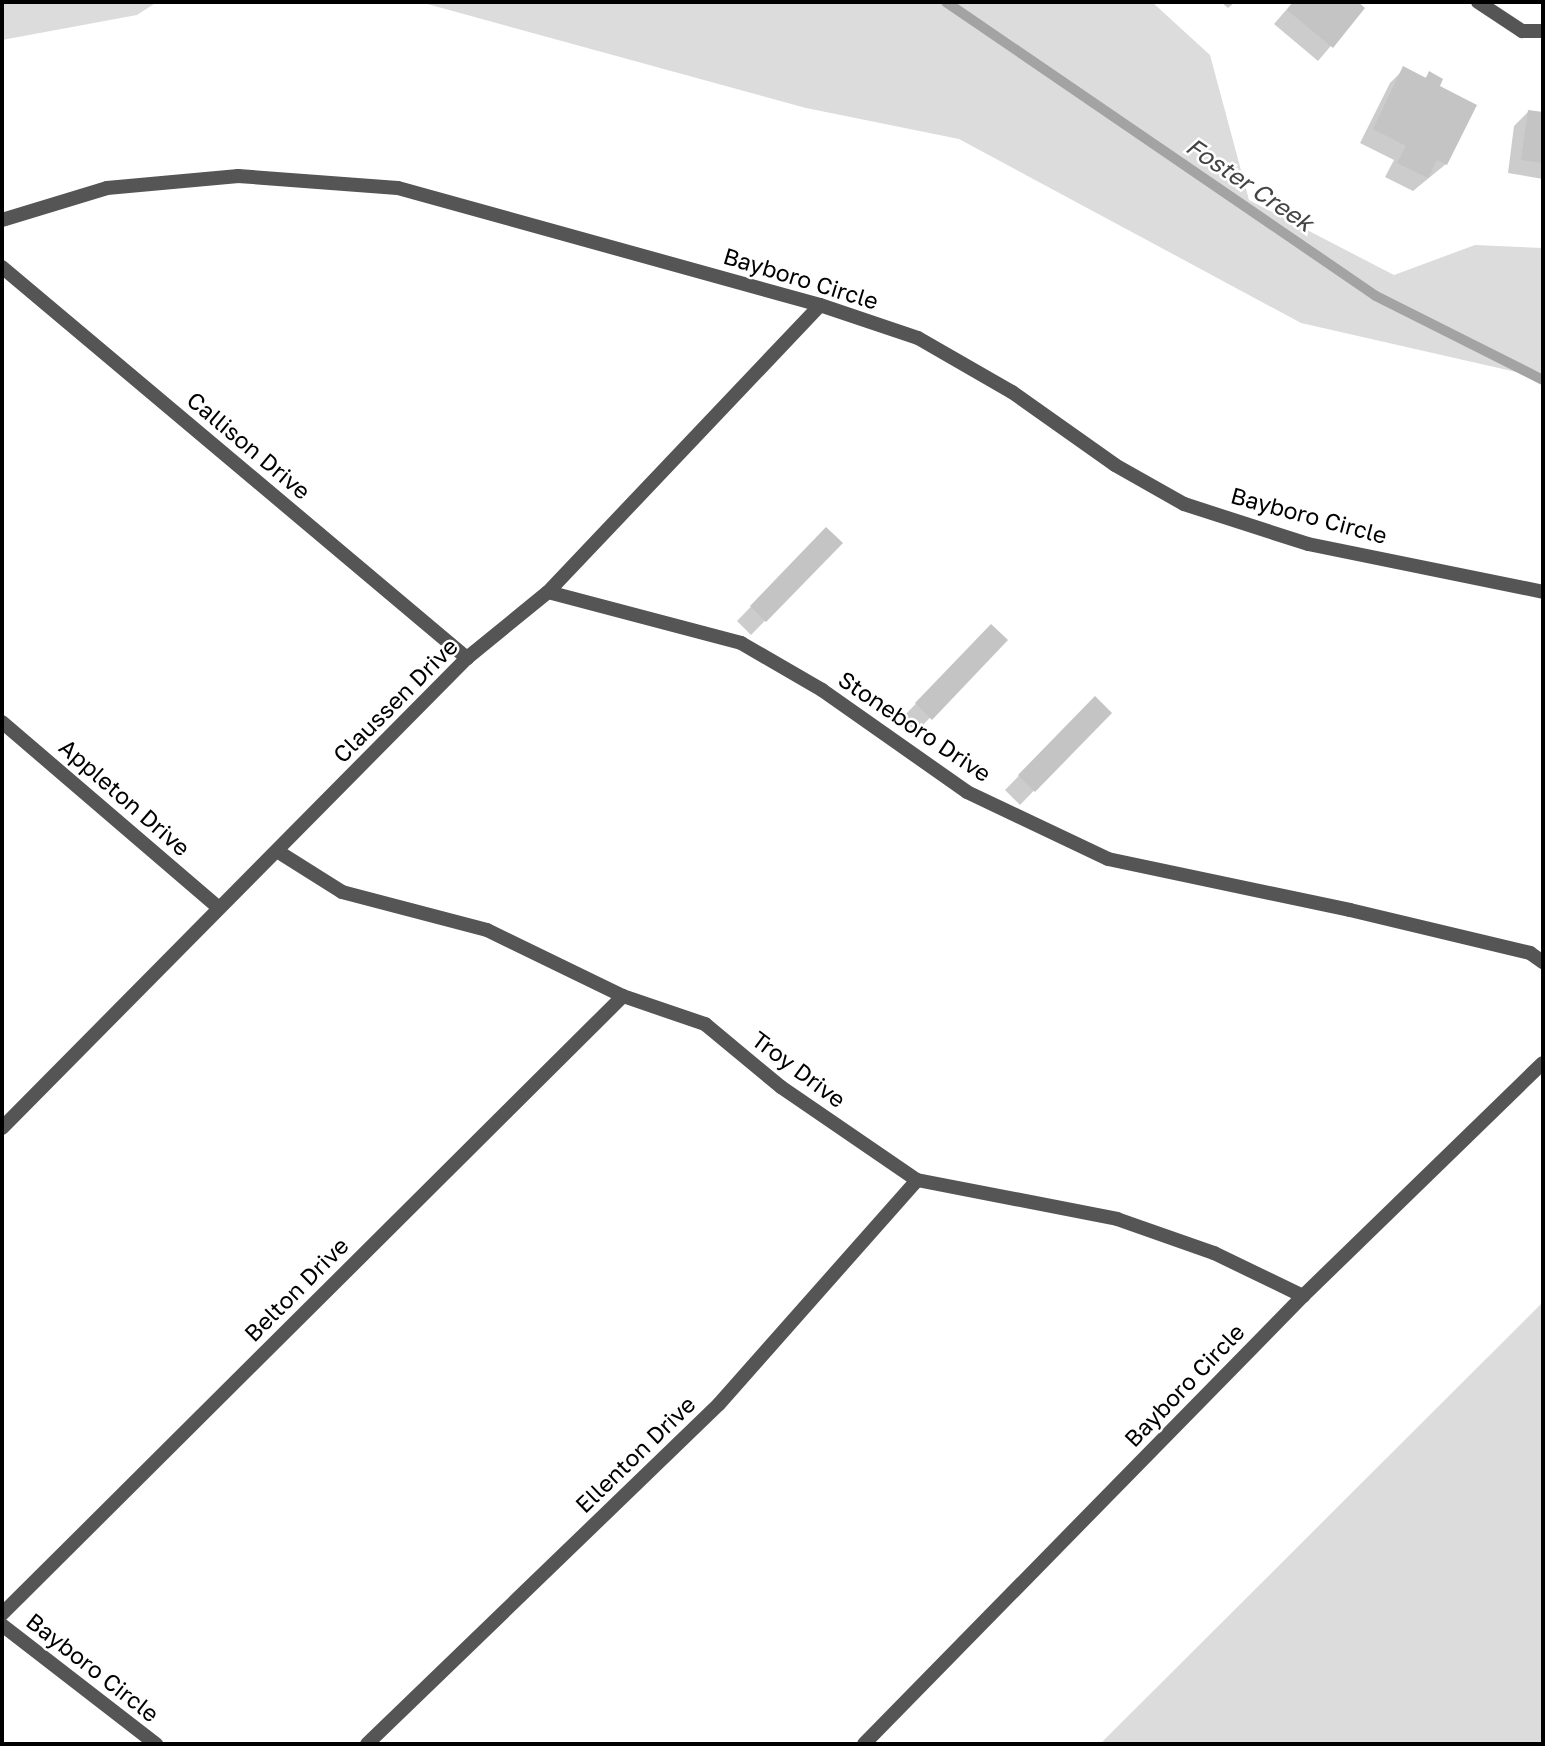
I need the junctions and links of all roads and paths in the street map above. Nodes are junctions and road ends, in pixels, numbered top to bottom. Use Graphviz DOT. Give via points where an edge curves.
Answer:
graph roads {
  1 [pos="1478,2"];
  2 [pos="1543,31"];
  3 [pos="2,220"];
  4 [pos="2,267"];
  5 [pos="820,305"];
  6 [pos="548,592"];
  7 [pos="1543,592"];
  8 [pos="467,658"];
  9 [pos="2,722"];
  10 [pos="277,851"];
  11 [pos="218,907"];
  12 [pos="1543,962"];
  13 [pos="623,996"];
  14 [pos="1543,1063"];
  15 [pos="2,1128"];
  16 [pos="916,1180"];
  17 [pos="1303,1296"];
  18 [pos="2,1614"];
  19 [pos="2,1625"];
  20 [pos="156,1744"];
  21 [pos="368,1744"];
  22 [pos="864,1744"];
  1 -- 2 [label="street" via="1522,30"];
  3 -- 5 [label="street, Bayboro Circle" via="107,188 238,176 398,188"];
  4 -- 8 [label="street, Callison Drive"];
  5 -- 6 [label="street, Claussen Drive"];
  5 -- 7 [label="street, Bayboro Circle" via="918,338 1184,504 1308,544"];
  6 -- 8 [label="street, Claussen Drive"];
  6 -- 12 [label="street, Stoneboro Drive" via="741,643 822,690 967,792 1108,859 1350,910 1530,953"];
  8 -- 10 [label="street, Claussen Drive"];
  9 -- 11 [label="street, Appleton Drive"];
  10 -- 11 [label="street, Claussen Drive"];
  10 -- 13 [label="street, Troy Drive" via="342,892 487,930"];
  11 -- 15 [label="street, Claussen Drive"];
  13 -- 16 [label="street, Troy Drive" via="705,1024 781,1087"];
  13 -- 18 [label="street, Belton Drive"];
  14 -- 17 [label="street, Bayboro Circle"];
  16 -- 17 [label="street, Troy Drive" via="1116,1219 1214,1253"];
  16 -- 21 [label="street, Ellenton Drive" via="719,1404"];
  17 -- 22 [label="street, Bayboro Circle"];
  19 -- 20 [label="street, Bayboro Circle"];
}
